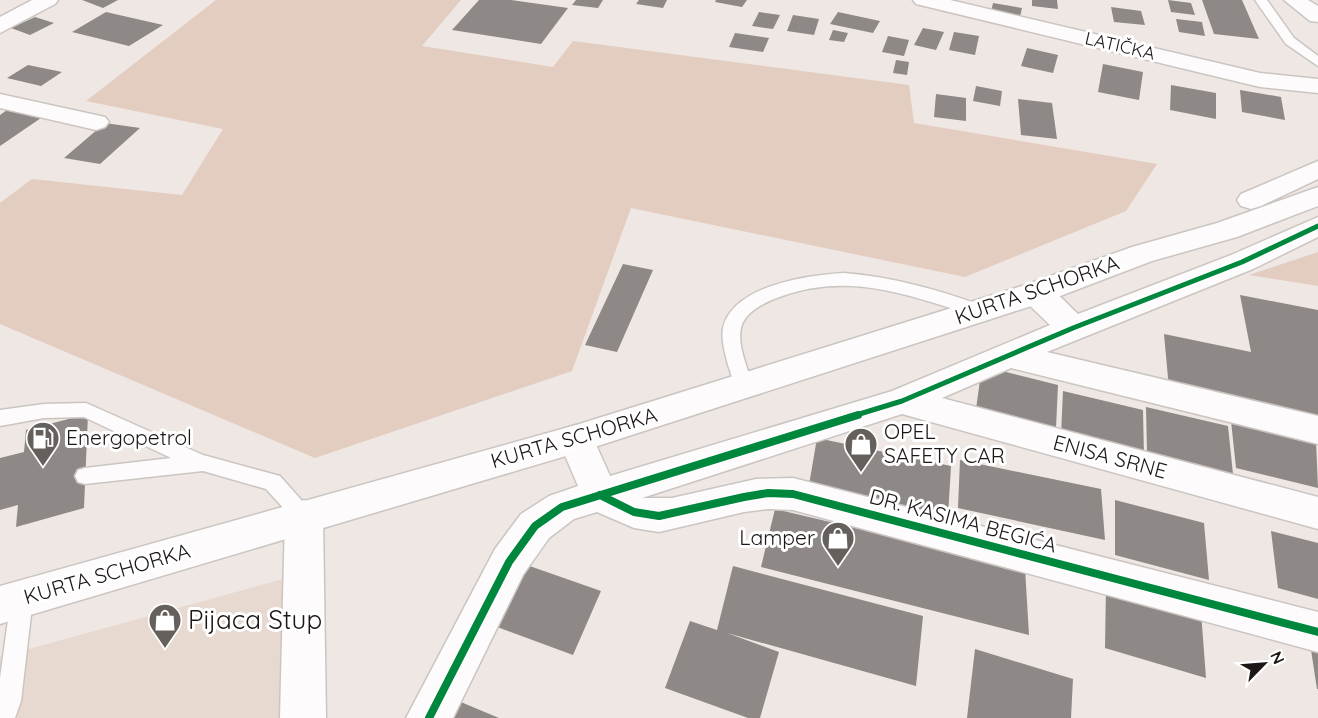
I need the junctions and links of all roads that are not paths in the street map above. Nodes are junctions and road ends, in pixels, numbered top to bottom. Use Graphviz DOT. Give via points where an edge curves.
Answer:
graph roads {
  1 [pos="48,0"];
  2 [pos="923,0"];
  3 [pos="1261,0"];
  4 [pos="1294,0"];
  5 [pos="1318,16"];
  6 [pos="0,26"];
  7 [pos="1318,62"];
  8 [pos="1318,86"];
  9 [pos="0,101"];
  10 [pos="96,122"];
  11 [pos="1318,169"];
  12 [pos="1318,196"];
  13 [pos="1318,226"];
  14 [pos="1142,254"];
  15 [pos="1036,293"];
  16 [pos="980,311"];
  17 [pos="1072,328"];
  18 [pos="1007,355"];
  19 [pos="744,386"];
  20 [pos="902,401"];
  21 [pos="0,418"];
  22 [pos="1318,430"];
  23 [pos="576,439"];
  24 [pos="203,464"];
  25 [pos="85,476"];
  26 [pos="600,495"];
  27 [pos="1318,513"];
  28 [pos="304,517"];
  29 [pos="11,602"];
  30 [pos="1318,632"];
  31 [pos="3,718"];
  32 [pos="303,718"];
  33 [pos="429,718"];
  1 -- 6 [label="street"];
  2 -- 8 [label="street, LATIČKA" via="1260,80"];
  3 -- 7 [label="lane" via="1290,40"];
  4 -- 5 [label="street"];
  9 -- 10 [label="street"];
  11 -- 14 [label="street, KURTA SCHORKA"];
  12 -- 14 [label="street, KURTA SCHORKA" via="1227,230"];
  13 -- 17 [label="street" via="1242,262"];
  14 -- 15 [label="street, KURTA SCHORKA"];
  15 -- 16 [label="street, KURTA SCHORKA"];
  15 -- 17 [label="street"];
  16 -- 19 [label="street, KURTA SCHORKA"];
  16 -- 19 [label="lane" via="899,285 853,280 810,280 777,290 746,306 732,328"];
  17 -- 18 [label="street"];
  18 -- 20 [label="street"];
  18 -- 22 [label="street"];
  19 -- 23 [label="street, KURTA SCHORKA"];
  20 -- 26 [label="street"];
  20 -- 27 [label="street, ENISA SRNE"];
  21 -- 24 [label="lane" via="86,410"];
  23 -- 26 [label="street"];
  23 -- 28 [label="street, KURTA SCHORKA"];
  24 -- 25 [label="lane"];
  24 -- 28 [label="lane" via="273,482"];
  26 -- 30 [label="street, DR. KASIMA BEGIĆA" via="627,510 649,516 773,492 793,494"];
  26 -- 33 [label="street" via="561,507 535,526 509,562"];
  28 -- 29 [label="street, KURTA SCHORKA"];
  28 -- 32 [label="street"];
  29 -- 31 [label="lane" via="9,701"];
}
